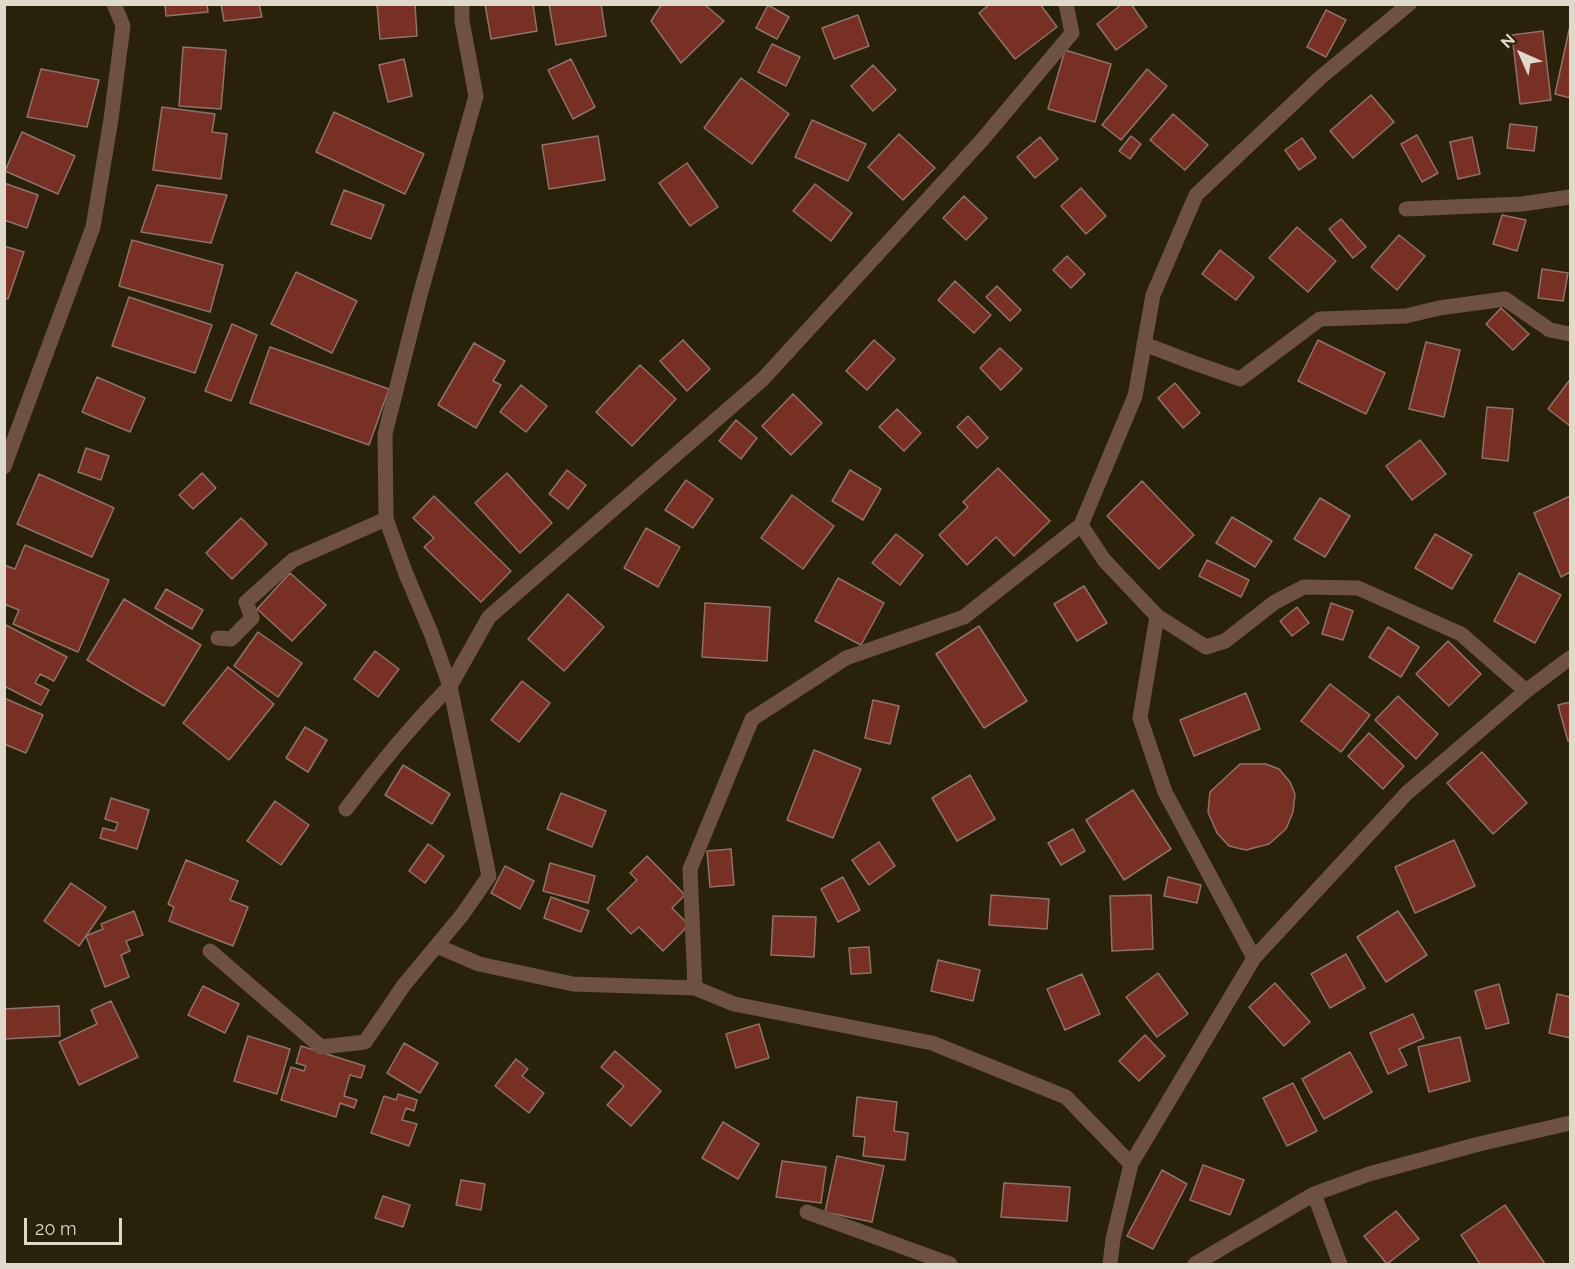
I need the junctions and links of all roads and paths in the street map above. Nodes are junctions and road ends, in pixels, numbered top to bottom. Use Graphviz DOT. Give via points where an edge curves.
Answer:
graph roads {
  1 [pos="114,4"];
  2 [pos="462,4"];
  3 [pos="1066,4"];
  4 [pos="1409,4"];
  5 [pos="1570,197"];
  6 [pos="1406,208"];
  7 [pos="1570,334"];
  8 [pos="1144,344"];
  9 [pos="4,467"];
  10 [pos="386,519"];
  11 [pos="1081,525"];
  12 [pos="1157,616"];
  13 [pos="218,638"];
  14 [pos="1570,658"];
  15 [pos="450,686"];
  16 [pos="1526,690"];
  17 [pos="345,809"];
  18 [pos="437,946"];
  19 [pos="210,951"];
  20 [pos="1254,958"];
  21 [pos="694,988"];
  22 [pos="1570,1123"];
  23 [pos="1131,1164"];
  24 [pos="1314,1194"];
  25 [pos="807,1212"];
  26 [pos="950,1264"];
  27 [pos="1110,1264"];
  28 [pos="1196,1264"];
  29 [pos="1340,1264"];
  1 -- 9 [label="street" via="123,26 93,227"];
  2 -- 10 [label="street" via="476,96 385,434"];
  3 -- 15 [label="street" via="1072,33 982,140 763,379 489,617"];
  4 -- 8 [label="street" via="1321,77 1197,195 1153,295"];
  5 -- 6 [label="street" via="1522,204"];
  7 -- 8 [label="street" via="1550,330 1504,298 1407,315 1320,319 1240,379"];
  8 -- 11 [label="street" via="1135,396"];
  10 -- 13 [label="street" via="293,560 246,602 252,618 231,639"];
  10 -- 15 [label="street"];
  11 -- 12 [label="street" via="1104,560"];
  11 -- 21 [label="street" via="964,617 846,658 752,719 690,869"];
  12 -- 16 [label="street" via="1206,647 1225,640 1275,602 1304,587 1358,588 1461,634"];
  12 -- 20 [label="street" via="1140,718 1165,792"];
  14 -- 16 [label="street"];
  15 -- 17 [label="street"];
  15 -- 18 [label="street" via="489,876"];
  16 -- 20 [label="street" via="1407,793"];
  18 -- 19 [label="street" via="365,1042 321,1047"];
  18 -- 21 [label="street" via="479,964 573,984"];
  20 -- 23 [label="street"];
  21 -- 23 [label="street" via="734,1004 932,1043 1066,1097"];
  22 -- 24 [label="street" via="1369,1174"];
  23 -- 27 [label="street"];
  24 -- 28 [label="street"];
  24 -- 29 [label="street"];
  25 -- 26 [label="street"];
}
